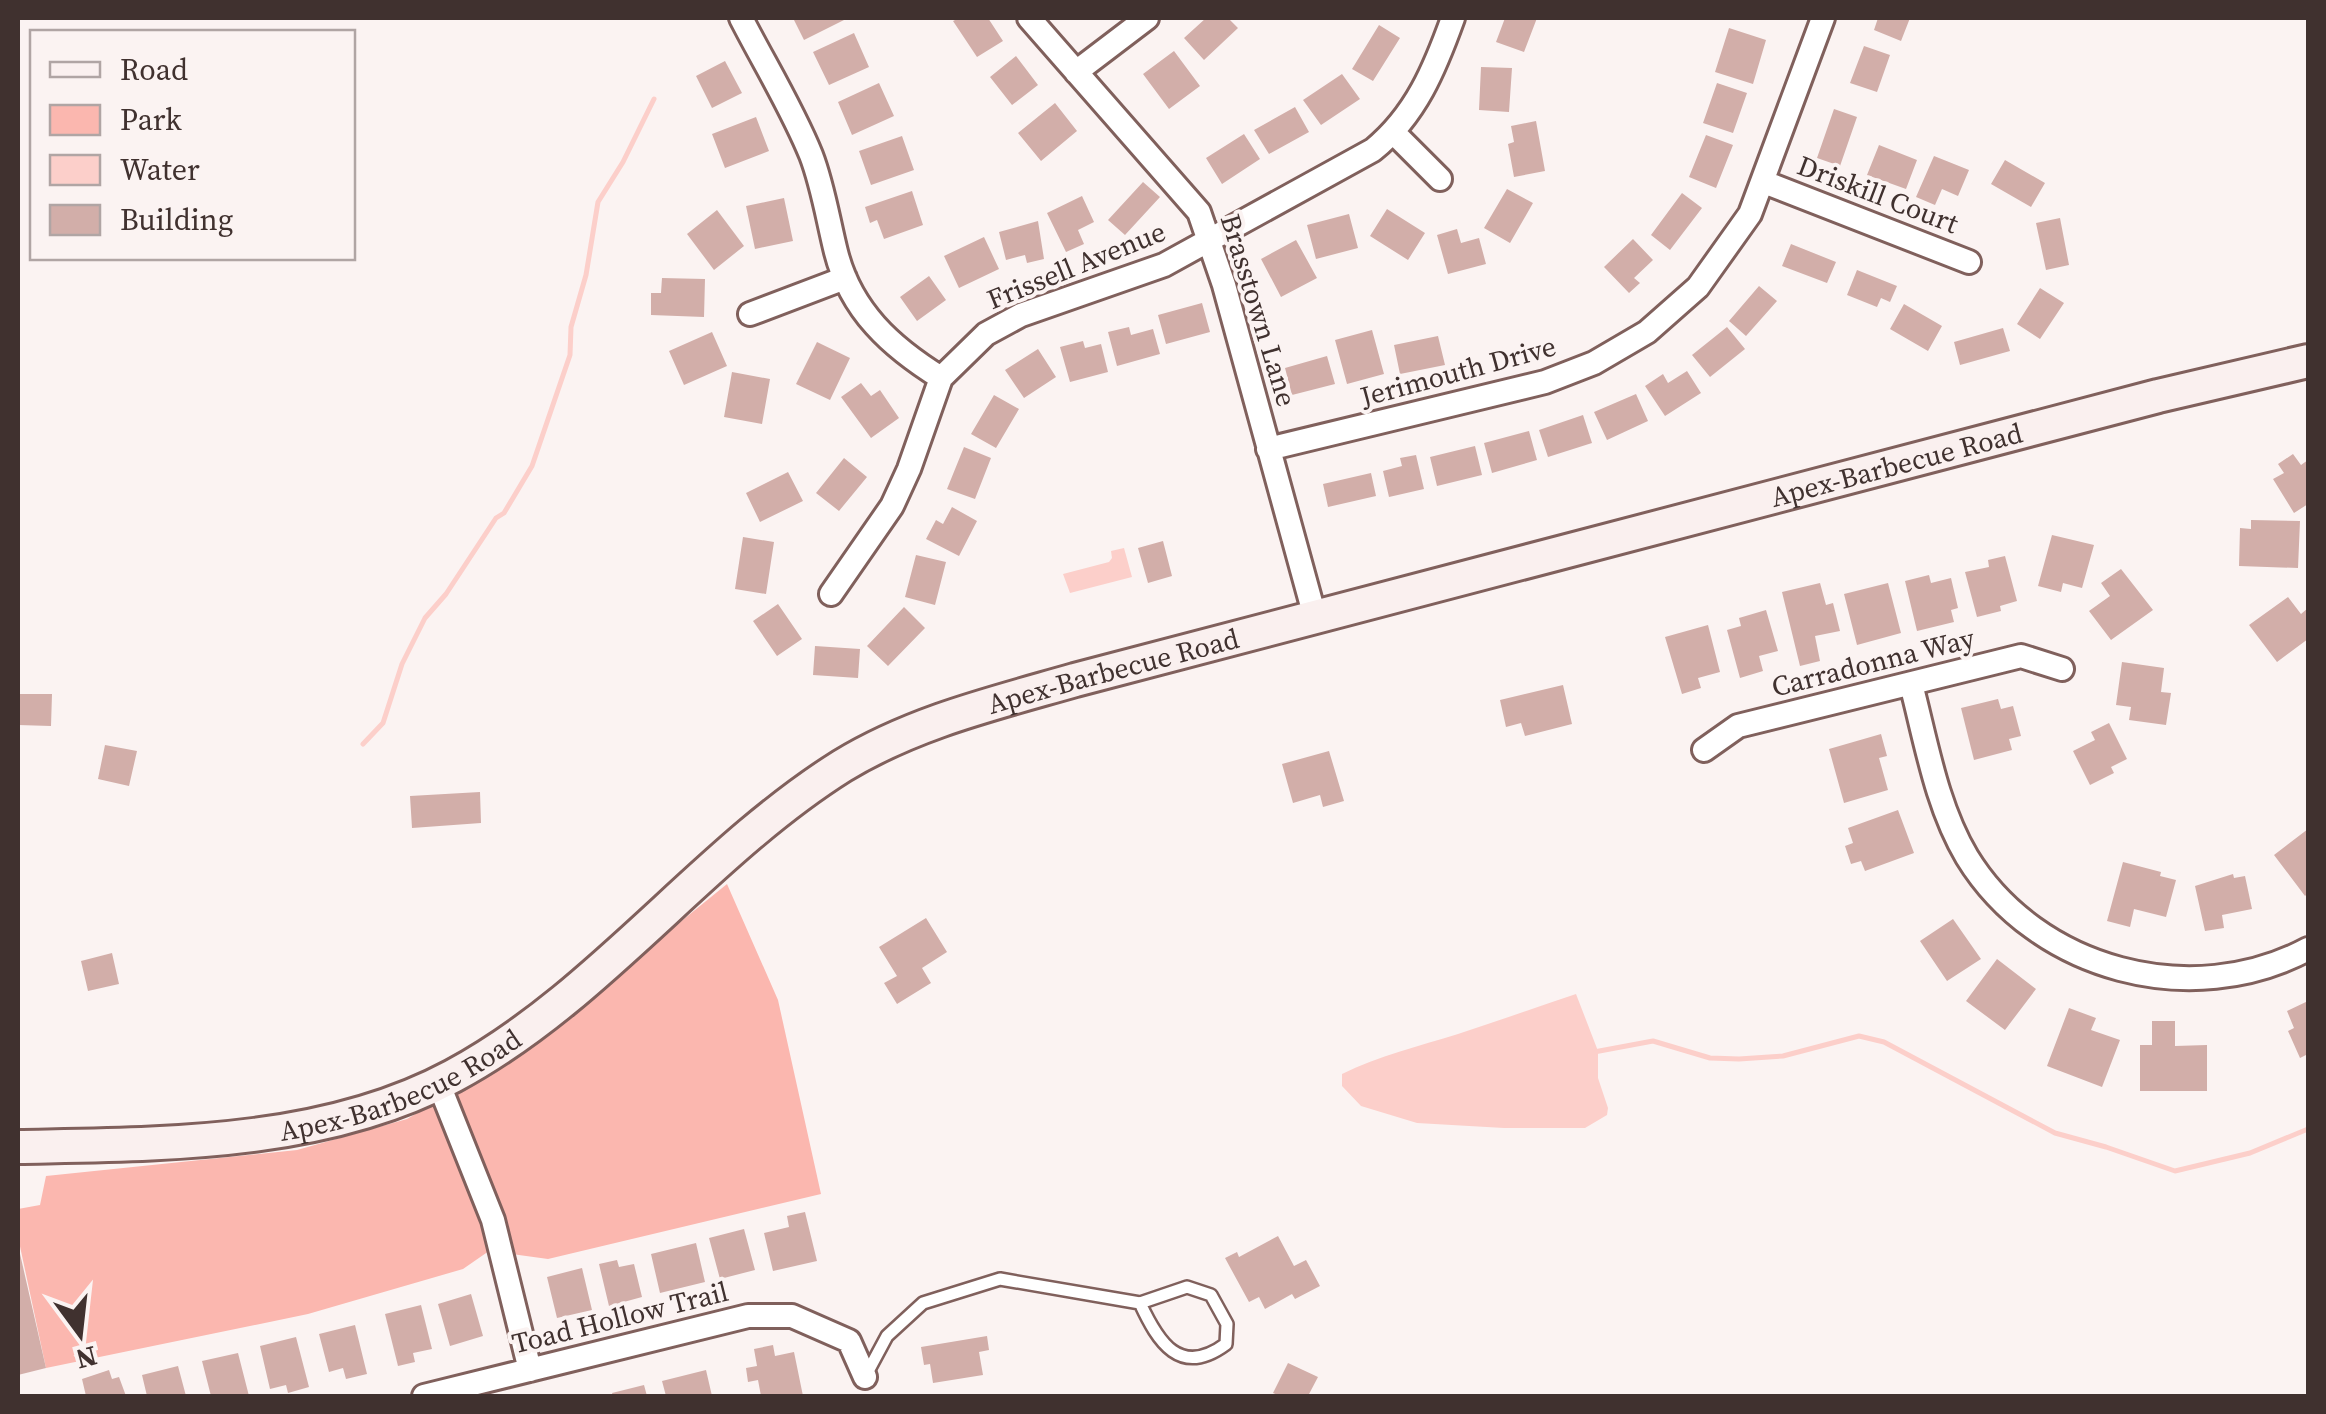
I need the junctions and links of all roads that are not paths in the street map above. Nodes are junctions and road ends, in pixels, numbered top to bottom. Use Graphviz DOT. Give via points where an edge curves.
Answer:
graph roads {
  1 [pos="741,18"];
  2 [pos="1029,18"];
  3 [pos="1148,18"];
  4 [pos="1453,18"];
  5 [pos="1823,18"];
  6 [pos="1076,72"];
  7 [pos="1394,133"];
  8 [pos="1440,178"];
  9 [pos="1764,182"];
  10 [pos="1209,240"];
  11 [pos="1969,262"];
  12 [pos="844,278"];
  13 [pos="750,314"];
  14 [pos="2308,361"];
  15 [pos="941,378"];
  16 [pos="1268,449"];
  17 [pos="831,594"];
  18 [pos="1315,616"];
  19 [pos="2062,669"];
  20 [pos="1911,684"];
  21 [pos="1704,750"];
  22 [pos="2308,948"];
  23 [pos="438,1082"];
  24 [pos="18,1147"];
  25 [pos="1140,1303"];
  26 [pos="530,1370"];
  27 [pos="865,1377"];
  28 [pos="424,1396"];
  1 -- 12 [label="street" via="812,158"];
  2 -- 6 [label="street, Brasstown Lane"];
  3 -- 6 [label="street"];
  4 -- 7 [label="street, Frissell Avenue" via="1425,86"];
  5 -- 9 [label="street, Jerimouth Drive"];
  6 -- 10 [label="street, Brasstown Lane" via="1190,198"];
  7 -- 8 [label="street"];
  7 -- 10 [label="street, Frissell Avenue"];
  9 -- 11 [label="street, Driskill Court"];
  9 -- 16 [label="street, Jerimouth Drive" via="1734,239 1698,286 1647,332 1594,363 1545,382"];
  10 -- 15 [label="street, Frissell Avenue" via="1137,277 1004,323"];
  10 -- 16 [label="street, Brasstown Lane"];
  12 -- 13 [label="street"];
  12 -- 15 [label="street" via="880,333"];
  14 -- 18 [label="street, Apex-Barbecue Road"];
  15 -- 17 [label="street, Frissell Avenue" via="892,506"];
  16 -- 18 [label="street, Brasstown Lane"];
  18 -- 23 [label="street, Apex-Barbecue Road" via="968,710 894,738 841,767 757,830 532,1024"];
  19 -- 20 [label="street, Carradonna Way" via="2021,656"];
  20 -- 21 [label="street, Carradonna Way" via="1738,726"];
  20 -- 22 [label="street" via="1956,835 1983,879 2038,933 2108,968 2163,977 2242,974"];
  23 -- 24 [label="street, Apex-Barbecue Road" via="344,1118 268,1134"];
  23 -- 26 [label="street" via="493,1220"];
  25 -- 25 [label="lane" via="1187,1287 1211,1295 1227,1324 1226,1344 1193,1358 1169,1352"];
  25 -- 27 [label="lane" via="1000,1279 923,1304 887,1336"];
  26 -- 27 [label="street, Toad Hollow Trail" via="748,1316 792,1316 849,1342"];
  26 -- 28 [label="street, Toad Hollow Trail"];
}
